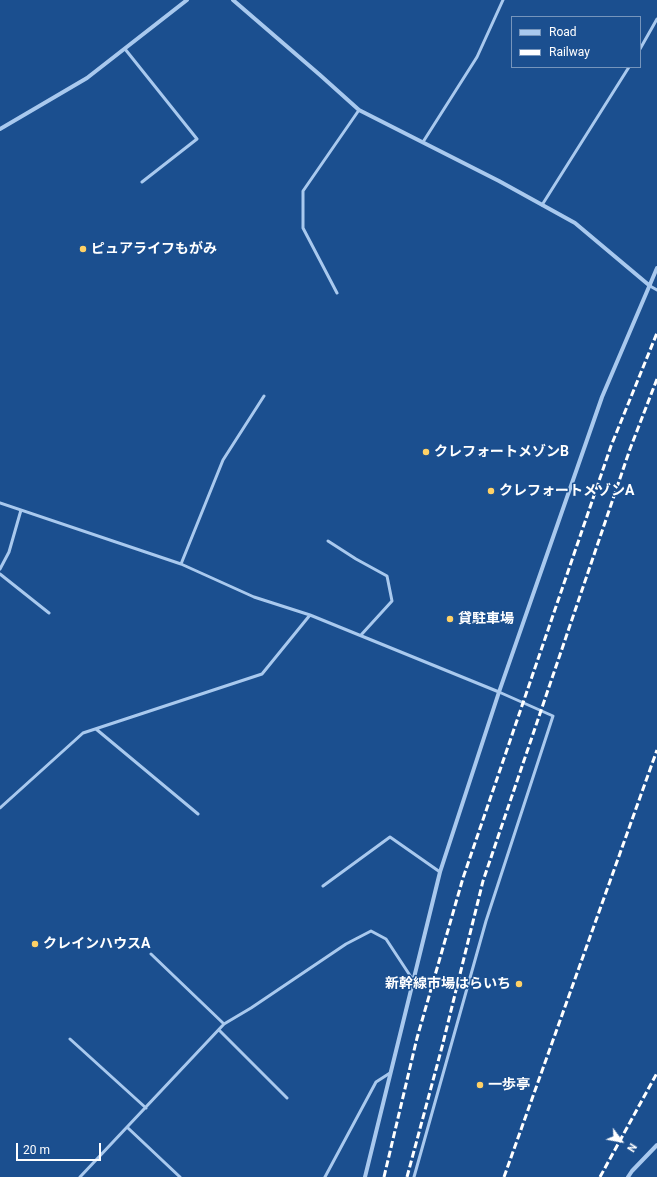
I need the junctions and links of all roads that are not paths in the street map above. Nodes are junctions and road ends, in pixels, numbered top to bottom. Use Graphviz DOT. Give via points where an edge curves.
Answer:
graph roads {
  1 [pos="187,0"];
  2 [pos="233,0"];
  3 [pos="504,0"];
  4 [pos="657,19"];
  5 [pos="641,47"];
  6 [pos="125,49"];
  7 [pos="628,68"];
  8 [pos="359,110"];
  9 [pos="0,129"];
  10 [pos="423,142"];
  11 [pos="142,182"];
  12 [pos="542,205"];
  13 [pos="657,268"];
  14 [pos="650,286"];
  15 [pos="657,290"];
  16 [pos="337,293"];
  17 [pos="264,396"];
  18 [pos="0,503"];
  19 [pos="21,510"];
  20 [pos="328,541"];
  21 [pos="181,564"];
  22 [pos="0,569"];
  23 [pos="0,574"];
  24 [pos="49,613"];
  25 [pos="310,614"];
  26 [pos="361,635"];
  27 [pos="499,692"];
  28 [pos="96,728"];
  29 [pos="0,808"];
  30 [pos="198,814"];
  31 [pos="440,872"];
  32 [pos="323,886"];
  33 [pos="151,954"];
  34 [pos="413,980"];
  35 [pos="224,1024"];
  36 [pos="219,1030"];
  37 [pos="70,1039"];
  38 [pos="390,1073"];
  39 [pos="288,1098"];
  40 [pos="146,1108"];
  41 [pos="128,1128"];
  42 [pos="657,1145"];
  43 [pos="80,1177"];
  44 [pos="180,1177"];
  45 [pos="325,1177"];
  46 [pos="364,1177"];
  47 [pos="414,1177"];
  48 [pos="628,1177"];
  1 -- 6 [label="street"];
  2 -- 8 [label="street"];
  3 -- 10 [label="lane" via="478,57"];
  4 -- 5 [label="lane"];
  6 -- 9 [label="street" via="87,78"];
  6 -- 11 [label="lane" via="197,139"];
  7 -- 12 [label="lane"];
  8 -- 10 [label="street"];
  8 -- 16 [label="lane" via="303,191 303,228"];
  10 -- 12 [label="street"];
  12 -- 14 [label="street" via="575,223"];
  13 -- 14 [label="street"];
  14 -- 15 [label="lane"];
  14 -- 27 [label="street" via="602,398"];
  17 -- 21 [label="lane" via="223,460"];
  18 -- 19 [label="lane"];
  19 -- 21 [label="lane"];
  19 -- 22 [label="lane" via="9,552"];
  20 -- 26 [label="lane" via="387,576 392,600"];
  21 -- 25 [label="lane" via="254,597"];
  23 -- 24 [label="lane"];
  25 -- 26 [label="lane"];
  25 -- 28 [label="lane" via="262,674"];
  26 -- 27 [label="lane"];
  27 -- 31 [label="street"];
  27 -- 47 [label="lane" via="553,716 486,920"];
  28 -- 29 [label="lane" via="83,733"];
  28 -- 30 [label="lane"];
  31 -- 32 [label="lane" via="390,837"];
  31 -- 34 [label="street"];
  33 -- 35 [label="lane"];
  34 -- 35 [label="lane" via="386,940 371,932 346,944"];
  34 -- 38 [label="street"];
  35 -- 36 [label="lane"];
  36 -- 39 [label="lane"];
  36 -- 40 [label="lane"];
  37 -- 40 [label="lane"];
  38 -- 45 [label="lane" via="376,1082"];
  38 -- 46 [label="street"];
  40 -- 41 [label="lane"];
  41 -- 43 [label="lane"];
  41 -- 44 [label="lane"];
  42 -- 48 [label="street"];
}
